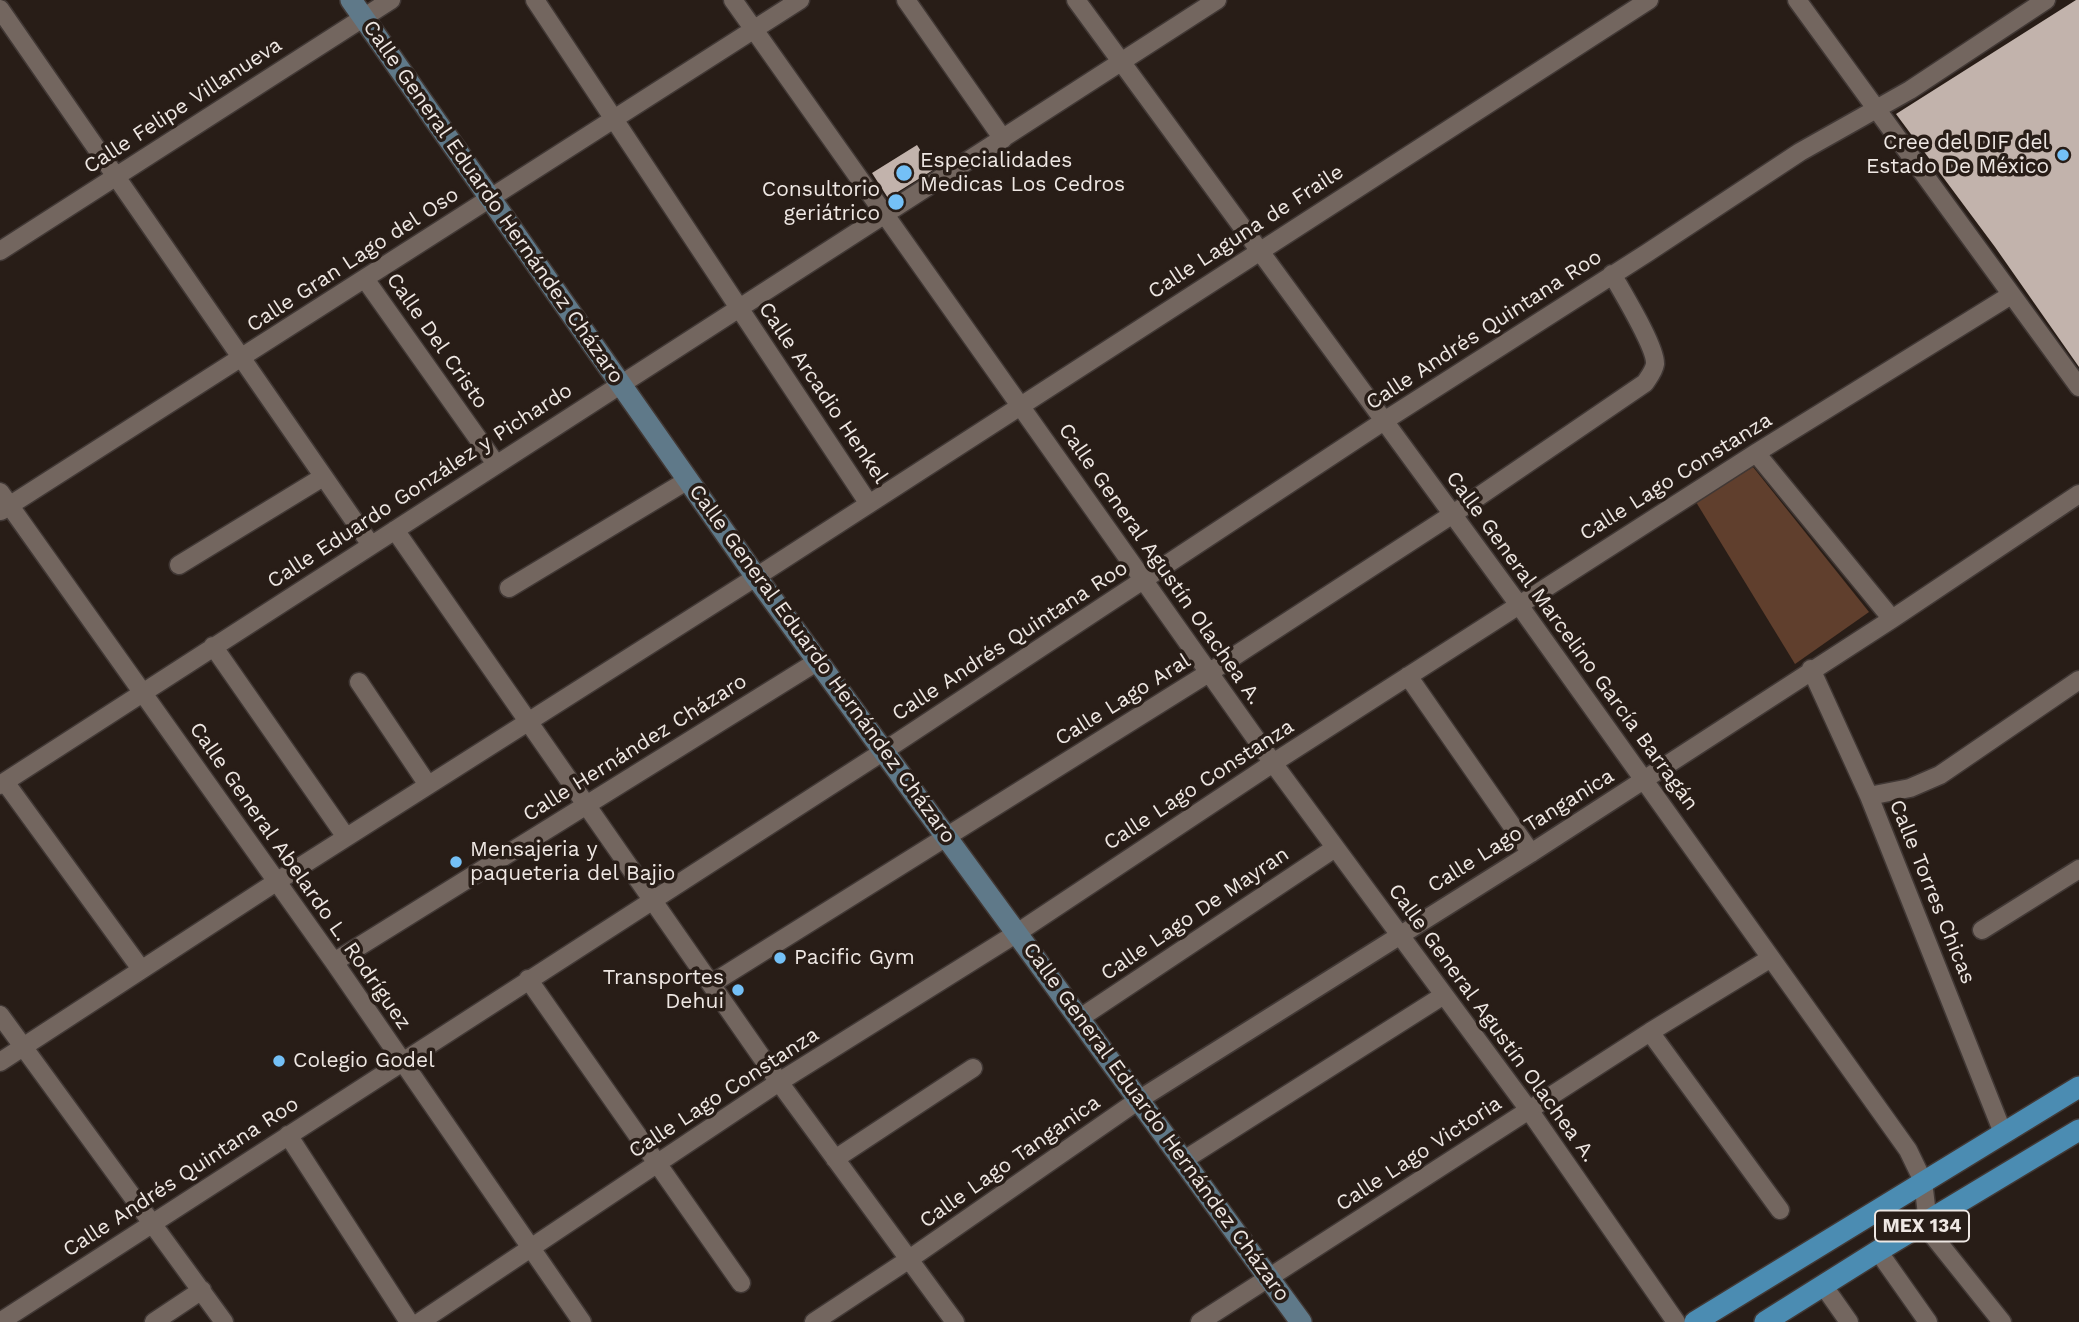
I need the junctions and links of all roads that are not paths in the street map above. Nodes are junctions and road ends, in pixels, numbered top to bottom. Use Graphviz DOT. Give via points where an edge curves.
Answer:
graph roads {
  1 [pos="351,0"];
  2 [pos="391,0"];
  3 [pos="535,0"];
  4 [pos="733,0"];
  5 [pos="800,0"];
  6 [pos="906,0"];
  7 [pos="1076,0"];
  8 [pos="1217,0"];
  9 [pos="1649,0"];
  10 [pos="1797,0"];
  11 [pos="2046,0"];
  12 [pos="0,9"];
  13 [pos="364,18"];
  14 [pos="755,29"];
  15 [pos="1120,62"];
  16 [pos="1875,109"];
  17 [pos="614,120"];
  18 [pos="1003,139"];
  19 [pos="116,175"];
  20 [pos="491,198"];
  21 [pos="886,213"];
  22 [pos="1260,250"];
  23 [pos="0,251"];
  24 [pos="1612,274"];
  25 [pos="365,279"];
  26 [pos="2011,295"];
  27 [pos="739,308"];
  28 [pos="242,358"];
  29 [pos="621,384"];
  30 [pos="2079,387"];
  31 [pos="1020,405"];
  32 [pos="1384,421"];
  33 [pos="1756,453"];
  34 [pos="496,464"];
  35 [pos="323,477"];
  36 [pos="688,480"];
  37 [pos="2079,494"];
  38 [pos="3,504"];
  39 [pos="869,504"];
  40 [pos="1453,514"];
  41 [pos="395,530"];
  42 [pos="371,545"];
  43 [pos="179,565"];
  44 [pos="756,577"];
  45 [pos="1144,581"];
  46 [pos="509,588"];
  47 [pos="1519,604"];
  48 [pos="1892,619"];
  49 [pos="213,646"];
  50 [pos="818,661"];
  51 [pos="1811,669"];
  52 [pos="1210,672"];
  53 [pos="1408,676"];
  54 [pos="2079,680"];
  55 [pos="359,682"];
  56 [pos="141,692"];
  57 [pos="527,722"];
  58 [pos="884,751"];
  59 [pos="1273,763"];
  60 [pos="1644,780"];
  61 [pos="2,783"];
  62 [pos="428,785"];
  63 [pos="1869,796"];
  64 [pos="586,805"];
  65 [pos="346,837"];
  66 [pos="947,837"];
  67 [pos="1335,848"];
  68 [pos="1531,853"];
  69 [pos="2079,869"];
  70 [pos="276,882"];
  71 [pos="652,899"];
  72 [pos="1982,930"];
  73 [pos="1017,933"];
  74 [pos="1400,934"];
  75 [pos="1771,958"];
  76 [pos="334,962"];
  77 [pos="141,969"];
  78 [pos="528,979"];
  79 [pos="711,984"];
  80 [pos="1444,995"];
  81 [pos="0,1015"];
  82 [pos="1080,1018"];
  83 [pos="1650,1032"];
  84 [pos="23,1047"];
  85 [pos="402,1060"];
  86 [pos="0,1062"];
  87 [pos="973,1068"];
  88 [pos="779,1082"];
  89 [pos="2079,1087"];
  90 [pos="1140,1099"];
  91 [pos="1529,1110"];
  92 [pos="2079,1130"];
  93 [pos="2003,1133"];
  94 [pos="288,1135"];
  95 [pos="835,1159"];
  96 [pos="1184,1160"];
  97 [pos="658,1163"];
  98 [pos="1923,1181"];
  99 [pos="1780,1210"];
  100 [pos="153,1223"];
  101 [pos="1928,1223"];
  102 [pos="531,1248"];
  103 [pos="1878,1251"];
  104 [pos="908,1260"];
  105 [pos="1270,1277"];
  106 [pos="741,1283"];
  107 [pos="1823,1285"];
  108 [pos="202,1290"];
  109 [pos="0,1322"];
  110 [pos="153,1322"];
  111 [pos="224,1322"];
  112 [pos="409,1322"];
  113 [pos="420,1322"];
  114 [pos="582,1322"];
  115 [pos="814,1322"];
  116 [pos="955,1322"];
  117 [pos="1200,1322"];
  118 [pos="1301,1322"];
  119 [pos="1676,1322"];
  120 [pos="1695,1322"];
  121 [pos="1765,1322"];
  122 [pos="1849,1322"];
  123 [pos="1928,1322"];
  124 [pos="2002,1322"];
  1 -- 13 [label="main road, Calle General Eduardo Hernández Cházaro"];
  2 -- 13 [label="street, Calle Felipe Villanueva"];
  3 -- 17 [label="street, Calle Arcadio Henkel"];
  4 -- 14 [label="street, Calle General Agustín Olachea A."];
  5 -- 14 [label="street, Calle Gran Lago del Oso"];
  6 -- 18 [label="street"];
  7 -- 15 [label="street, Calle General Marcelino García Barragán"];
  8 -- 15 [label="street, Calle Eduardo González y Pichardo"];
  9 -- 22 [label="street, Calle Laguna de Fraile"];
  10 -- 16 [label="street"];
  11 -- 16 [label="street, Calle Andrés Quintana Roo"];
  12 -- 19 [label="street"];
  13 -- 19 [label="street, Calle Felipe Villanueva"];
  13 -- 20 [label="main road, Calle General Eduardo Hernández Cházaro"];
  14 -- 17 [label="street, Calle Gran Lago del Oso"];
  14 -- 21 [label="street, Calle General Agustín Olachea A."];
  15 -- 18 [label="street, Calle Eduardo González y Pichardo"];
  15 -- 22 [label="street, Calle General Marcelino García Barragán"];
  16 -- 24 [label="street, Calle Andrés Quintana Roo"];
  16 -- 26 [label="street"];
  17 -- 20 [label="street, Calle Gran Lago del Oso"];
  17 -- 27 [label="street, Calle Arcadio Henkel"];
  18 -- 21 [label="street, Calle Eduardo González y Pichardo"];
  19 -- 23 [label="street, Calle Felipe Villanueva"];
  19 -- 28 [label="street"];
  20 -- 25 [label="street, Calle Gran Lago del Oso"];
  20 -- 29 [label="main road, Calle General Eduardo Hernández Cházaro"];
  21 -- 27 [label="street, Calle Eduardo González y Pichardo"];
  21 -- 31 [label="street, Calle General Agustín Olachea A."];
  22 -- 31 [label="street, Calle Laguna de Fraile"];
  22 -- 32 [label="street, Calle General Marcelino García Barragán"];
  24 -- 32 [label="street, Calle Andrés Quintana Roo"];
  24 -- 40 [label="street, Calle Lago Aral" via="1651,348 1652,373 1623,400"];
  25 -- 28 [label="street, Calle Gran Lago del Oso"];
  25 -- 34 [label="street, Calle Del Cristo"];
  26 -- 30 [label="street"];
  26 -- 33 [label="street, Calle Lago Constanza"];
  27 -- 29 [label="street, Calle Eduardo González y Pichardo"];
  27 -- 39 [label="street, Calle Arcadio Henkel"];
  28 -- 35 [label="street"];
  28 -- 38 [label="street, Calle Gran Lago del Oso"];
  29 -- 34 [label="street, Calle Eduardo González y Pichardo"];
  29 -- 36 [label="main road, Calle General Eduardo Hernández Cházaro"];
  31 -- 39 [label="street, Calle Laguna de Fraile"];
  31 -- 45 [label="street, Calle General Agustín Olachea A."];
  32 -- 40 [label="street, Calle General Marcelino García Barragán"];
  32 -- 45 [label="street, Calle Andrés Quintana Roo"];
  33 -- 47 [label="street, Calle Lago Constanza"];
  33 -- 48 [label="street"];
  34 -- 41 [label="street, Calle Eduardo González y Pichardo"];
  35 -- 42 [label="street"];
  35 -- 43 [label="street"];
  36 -- 44 [label="main road, Calle General Eduardo Hernández Cházaro"];
  36 -- 46 [label="street"];
  37 -- 48 [label="street, Calle Lago Tanganica"];
  38 -- 56 [label="street, Calle General Abelardo L. Rodríguez"];
  39 -- 44 [label="street, Calle Arcadio Henkel"];
  40 -- 47 [label="street, Calle General Marcelino García Barragán"];
  40 -- 52 [label="street, Calle Lago Aral"];
  41 -- 42 [label="street, Calle Eduardo González y Pichardo"];
  41 -- 57 [label="street"];
  42 -- 49 [label="street, Calle Eduardo González y Pichardo"];
  44 -- 50 [label="main road, Calle General Eduardo Hernández Cházaro"];
  44 -- 57 [label="street, Calle Arcadio Henkel"];
  45 -- 52 [label="street, Calle General Agustín Olachea A."];
  45 -- 58 [label="street, Calle Andrés Quintana Roo"];
  47 -- 53 [label="street, Calle Lago Constanza"];
  47 -- 60 [label="street, Calle General Marcelino García Barragán"];
  48 -- 51 [label="street, Calle Lago Tanganica"];
  49 -- 56 [label="street, Calle Eduardo González y Pichardo"];
  49 -- 65 [label="street"];
  50 -- 58 [label="main road, Calle General Eduardo Hernández Cházaro"];
  50 -- 64 [label="street, Calle Hernández Cházaro"];
  51 -- 60 [label="street, Calle Lago Tanganica"];
  51 -- 63 [label="street, Calle Torres Chicas"];
  52 -- 59 [label="street, Calle General Agustín Olachea A."];
  52 -- 66 [label="street, Calle Lago Aral"];
  53 -- 59 [label="street, Calle Lago Constanza"];
  53 -- 68 [label="street"];
  54 -- 63 [label="street" via="1940,775 1910,788"];
  55 -- 62 [label="street"];
  56 -- 61 [label="street, Calle Eduardo González y Pichardo"];
  56 -- 70 [label="street, Calle General Abelardo L. Rodríguez"];
  57 -- 62 [label="street, Calle Arcadio Henkel"];
  57 -- 64 [label="street"];
  58 -- 66 [label="main road, Calle General Eduardo Hernández Cházaro"];
  58 -- 71 [label="street, Calle Andrés Quintana Roo"];
  59 -- 67 [label="street, Calle General Agustín Olachea A."];
  59 -- 73 [label="street, Calle Lago Constanza"];
  60 -- 68 [label="street, Calle Lago Tanganica"];
  60 -- 75 [label="street, Calle General Marcelino García Barragán"];
  61 -- 77 [label="street"];
  62 -- 65 [label="street, Calle Arcadio Henkel"];
  63 -- 93 [label="street, Calle Torres Chicas"];
  64 -- 71 [label="street"];
  64 -- 76 [label="street, Calle Hernández Cházaro"];
  65 -- 70 [label="street, Calle Arcadio Henkel"];
  66 -- 73 [label="main road, Calle General Eduardo Hernández Cházaro"];
  66 -- 79 [label="street, Calle Lago Aral"];
  67 -- 74 [label="street, Calle General Agustín Olachea A."];
  67 -- 82 [label="street, Calle Lago De Mayran"];
  68 -- 74 [label="street, Calle Lago Tanganica"];
  69 -- 72 [label="street"];
  70 -- 76 [label="street, Calle General Abelardo L. Rodríguez"];
  70 -- 77 [label="street, Calle Arcadio Henkel"];
  71 -- 78 [label="street, Calle Andrés Quintana Roo"];
  71 -- 79 [label="street"];
  73 -- 82 [label="main road, Calle General Eduardo Hernández Cházaro"];
  73 -- 88 [label="street, Calle Lago Constanza"];
  74 -- 80 [label="street, Calle General Agustín Olachea A."];
  74 -- 90 [label="street, Calle Lago Tanganica"];
  75 -- 83 [label="street, Calle Lago Victoria"];
  75 -- 98 [label="street, Calle General Marcelino García Barragán" via="1908,1150"];
  76 -- 85 [label="street, Calle General Abelardo L. Rodríguez"];
  77 -- 84 [label="street, Calle Arcadio Henkel"];
  78 -- 85 [label="street, Calle Andrés Quintana Roo"];
  78 -- 97 [label="street"];
  79 -- 88 [label="street"];
  80 -- 91 [label="street, Calle General Agustín Olachea A."];
  80 -- 96 [label="street"];
  81 -- 84 [label="street"];
  82 -- 90 [label="main road, Calle General Eduardo Hernández Cházaro"];
  83 -- 91 [label="street, Calle Lago Victoria"];
  83 -- 99 [label="street"];
  84 -- 86 [label="street, Calle Arcadio Henkel"];
  84 -- 100 [label="street"];
  85 -- 94 [label="street, Calle Andrés Quintana Roo"];
  85 -- 102 [label="street, Calle General Abelardo L. Rodríguez"];
  87 -- 95 [label="street"];
  88 -- 95 [label="street"];
  88 -- 97 [label="street, Calle Lago Constanza"];
  89 -- 93 [label="main road, MEX 134"];
  90 -- 96 [label="main road, Calle General Eduardo Hernández Cházaro"];
  90 -- 104 [label="street, Calle Lago Tanganica"];
  91 -- 105 [label="street, Calle Lago Victoria"];
  91 -- 119 [label="street, Calle General Agustín Olachea A."];
  92 -- 101 [label="main road, MEX 134"];
  93 -- 98 [label="main road, MEX 134"];
  94 -- 100 [label="street, Calle Andrés Quintana Roo"];
  94 -- 112 [label="street"];
  95 -- 104 [label="street"];
  96 -- 105 [label="main road, Calle General Eduardo Hernández Cházaro"];
  97 -- 102 [label="street, Calle Lago Constanza"];
  97 -- 106 [label="street"];
  98 -- 101 [label="street, Calle General Marcelino García Barragán"];
  98 -- 120 [label="main road, MEX 134"];
  100 -- 108 [label="street"];
  100 -- 109 [label="street, Calle Andrés Quintana Roo"];
  101 -- 103 [label="main road, MEX 134"];
  101 -- 124 [label="street, Calle General Marcelino García Barragán" via="1941,1247"];
  102 -- 113 [label="street, Calle Lago Constanza"];
  102 -- 114 [label="street, Calle General Abelardo L. Rodríguez"];
  103 -- 107 [label="main road, MEX 134"];
  103 -- 123 [label="street"];
  104 -- 115 [label="street, Calle Lago Tanganica"];
  104 -- 116 [label="street"];
  105 -- 117 [label="street, Calle Lago Victoria"];
  105 -- 118 [label="main road, Calle General Eduardo Hernández Cházaro"];
  107 -- 121 [label="main road, MEX 134"];
  107 -- 122 [label="street"];
  108 -- 110 [label="street"];
  108 -- 111 [label="street"];
}
